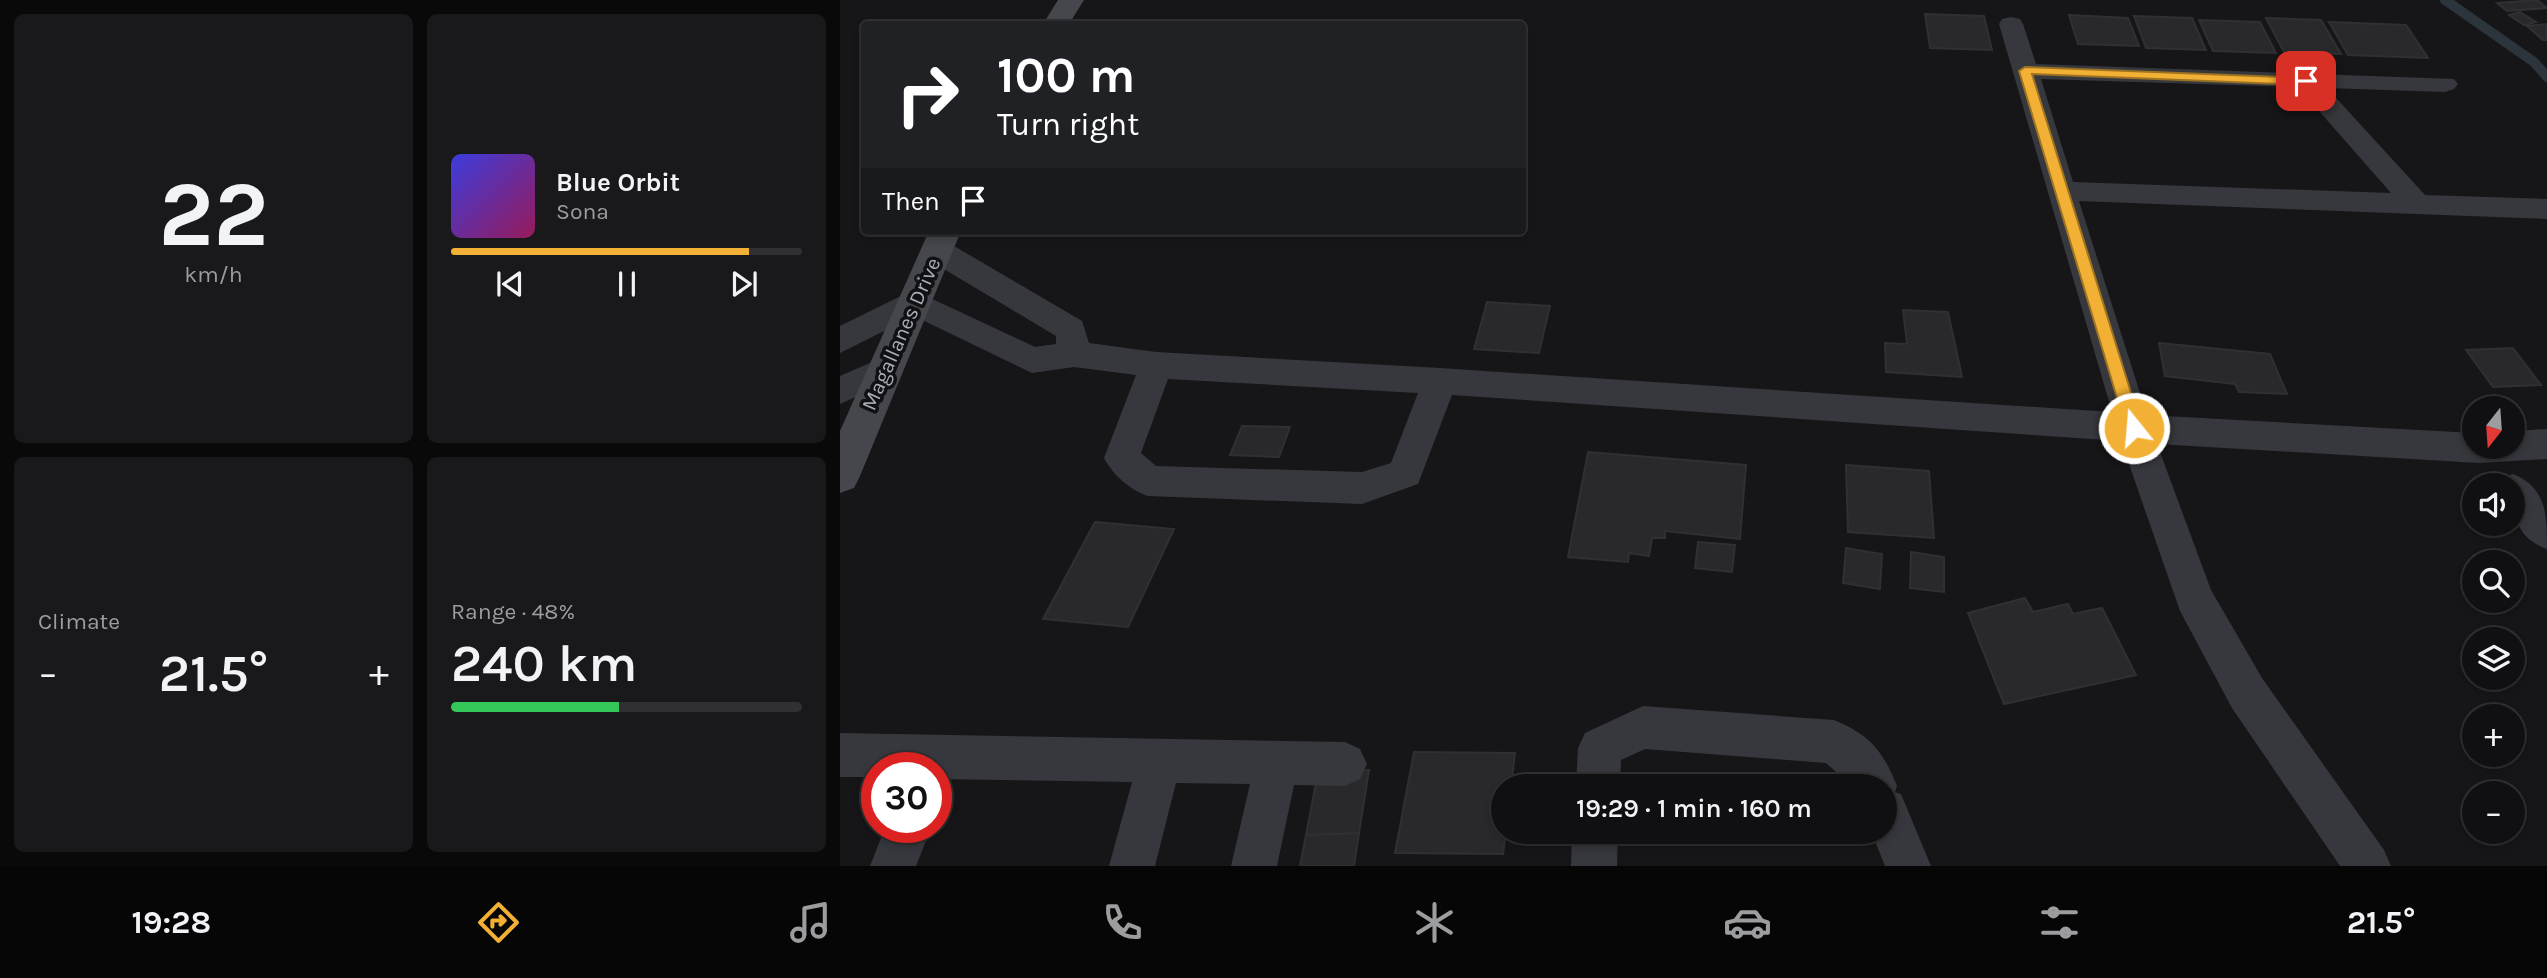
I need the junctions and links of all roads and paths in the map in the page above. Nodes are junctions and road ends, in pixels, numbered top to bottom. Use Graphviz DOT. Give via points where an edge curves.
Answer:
graph roads {
  1 [pos="1071,0"];
  2 [pos="1058,21"];
  3 [pos="2011,24"];
  4 [pos="2025,71"];
  5 [pos="2306,81"];
  6 [pos="2445,84"];
  7 [pos="2062,191"];
  8 [pos="2418,205"];
  9 [pos="2547,209"];
  10 [pos="941,241"];
  11 [pos="913,302"];
  12 [pos="840,341"];
  13 [pos="1074,354"];
  14 [pos="1156,365"];
  15 [pos="886,369"];
  16 [pos="1440,381"];
  17 [pos="840,391"];
  18 [pos="2134,428"];
  19 [pos="2547,444"];
  20 [pos="2525,445"];
  21 [pos="2462,447"];
  22 [pos="2488,459"];
  23 [pos="2499,473"];
  24 [pos="840,476"];
  25 [pos="2525,505"];
  26 [pos="2547,532"];
  27 [pos="840,755"];
  28 [pos="861,757"];
  29 [pos="1160,761"];
  30 [pos="952,762"];
  31 [pos="1277,763"];
  32 [pos="1345,764"];
  33 [pos="1599,774"];
  34 [pos="1870,774"];
  35 [pos="1897,839"];
  36 [pos="902,843"];
  37 [pos="1595,844"];
  38 [pos="893,866"];
  39 [pos="1132,866"];
  40 [pos="1254,866"];
  41 [pos="1594,866"];
  42 [pos="1908,866"];
  43 [pos="2368,866"];
  1 -- 2 [label="street"];
  3 -- 4 [label="street"];
  4 -- 5 [label="street"];
  4 -- 7 [label="street"];
  5 -- 6 [label="street"];
  5 -- 8 [label="street"];
  7 -- 8 [label="street"];
  7 -- 18 [label="street"];
  8 -- 9 [label="street"];
  10 -- 11 [label="street, Magallanes Drive"];
  10 -- 13 [label="street" via="1071,330"];
  11 -- 12 [label="street"];
  11 -- 13 [label="street" via="1032,360"];
  11 -- 15 [label="street, Magallanes Drive"];
  13 -- 14 [label="street"];
  14 -- 16 [label="street"];
  14 -- 16 [label="street" via="1122,458 1148,481 1362,488 1405,473"];
  15 -- 17 [label="street"];
  15 -- 24 [label="street, Magallanes Drive"];
  16 -- 18 [label="street"];
  18 -- 21 [label="street"];
  18 -- 43 [label="street" via="2194,598 2247,693"];
  19 -- 20 [label="street"];
  22 -- 23 [label="street"];
  25 -- 26 [label="street"];
  27 -- 28 [label="street"];
  29 -- 30 [label="street"];
  29 -- 31 [label="street"];
  29 -- 39 [label="street"];
  31 -- 32 [label="street"];
  31 -- 40 [label="street"];
  33 -- 34 [label="street" via="1600,748 1643,727 1834,742"];
  35 -- 42 [label="street"];
  36 -- 38 [label="street"];
  37 -- 41 [label="street"];
}
